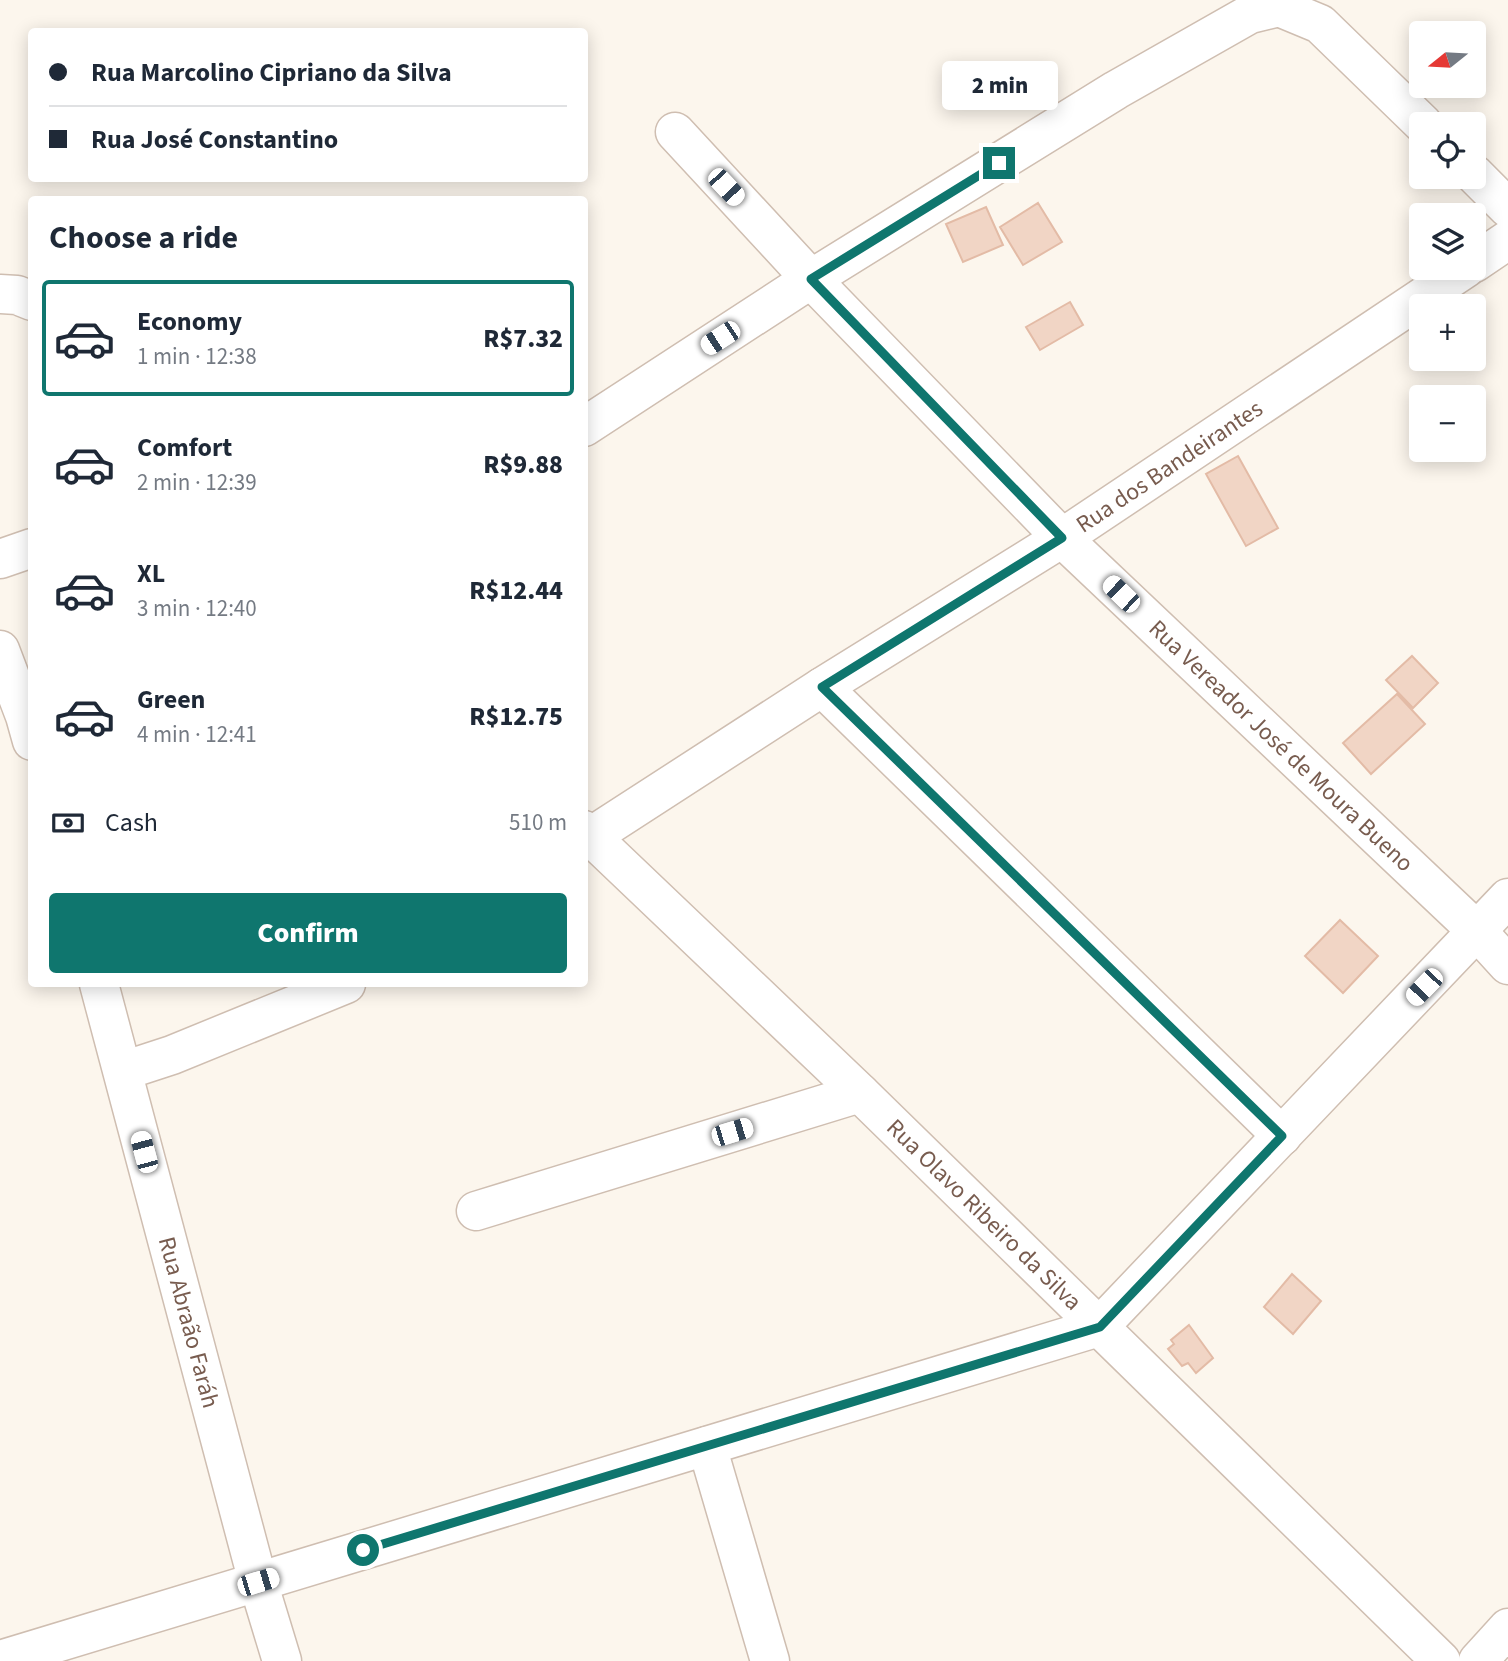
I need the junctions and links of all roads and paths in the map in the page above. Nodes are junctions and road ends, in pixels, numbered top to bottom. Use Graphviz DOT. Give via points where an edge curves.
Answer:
graph roads {
  1 [pos="1411,112"];
  2 [pos="675,132"];
  3 [pos="1486,186"];
  4 [pos="1508,208"];
  5 [pos="1508,240"];
  6 [pos="1486,255"];
  7 [pos="811,279"];
  8 [pos="1448,280"];
  9 [pos="0,294"];
  10 [pos="28,299"];
  11 [pos="588,424"];
  12 [pos="1062,538"];
  13 [pos="28,549"];
  14 [pos="0,559"];
  15 [pos="0,650"];
  16 [pos="822,687"];
  17 [pos="28,720"];
  18 [pos="588,835"];
  19 [pos="588,837"];
  20 [pos="1508,898"];
  21 [pos="1477,931"];
  22 [pos="1508,965"];
  23 [pos="100,987"];
  24 [pos="338,987"];
  25 [pos="123,1071"];
  26 [pos="860,1093"];
  27 [pos="1282,1136"];
  28 [pos="476,1211"];
  29 [pos="1100,1327"];
  30 [pos="706,1446"];
  31 [pos="258,1582"];
  32 [pos="1508,1628"];
  33 [pos="0,1660"];
  34 [pos="282,1661"];
  35 [pos="770,1661"];
  36 [pos="1441,1661"];
  37 [pos="1478,1661"];
  1 -- 7 [label="street" via="1321,24 1279,7 1250,14 1116,90"];
  2 -- 7 [label="street, Rua Vereador José de Moura Bueno"];
  3 -- 4 [label="street"];
  5 -- 6 [label="street"];
  7 -- 11 [label="street"];
  7 -- 12 [label="street, Rua Vereador José de Moura Bueno"];
  8 -- 12 [label="street, Rua dos Bandeirantes"];
  9 -- 10 [label="street"];
  12 -- 16 [label="street, Rua dos Bandeirantes"];
  12 -- 21 [label="street, Rua Vereador José de Moura Bueno"];
  13 -- 14 [label="street"];
  15 -- 17 [label="street"];
  16 -- 18 [label="street, Rua dos Bandeirantes"];
  16 -- 27 [label="street"];
  19 -- 26 [label="street, Rua Olavo Ribeiro da Silva"];
  20 -- 21 [label="street"];
  21 -- 22 [label="street, Rua Vereador José de Moura Bueno"];
  21 -- 27 [label="street"];
  23 -- 25 [label="street, Rua Abraão Faráh"];
  24 -- 25 [label="street"];
  25 -- 31 [label="street, Rua Abraão Faráh"];
  26 -- 28 [label="street"];
  26 -- 29 [label="street, Rua Olavo Ribeiro da Silva"];
  27 -- 29 [label="street"];
  29 -- 30 [label="street"];
  29 -- 36 [label="street, Rua Olavo Ribeiro da Silva"];
  30 -- 31 [label="street"];
  30 -- 35 [label="street"];
  31 -- 33 [label="street"];
  31 -- 34 [label="street, Rua Abraão Faráh"];
  32 -- 37 [label="street"];
}
